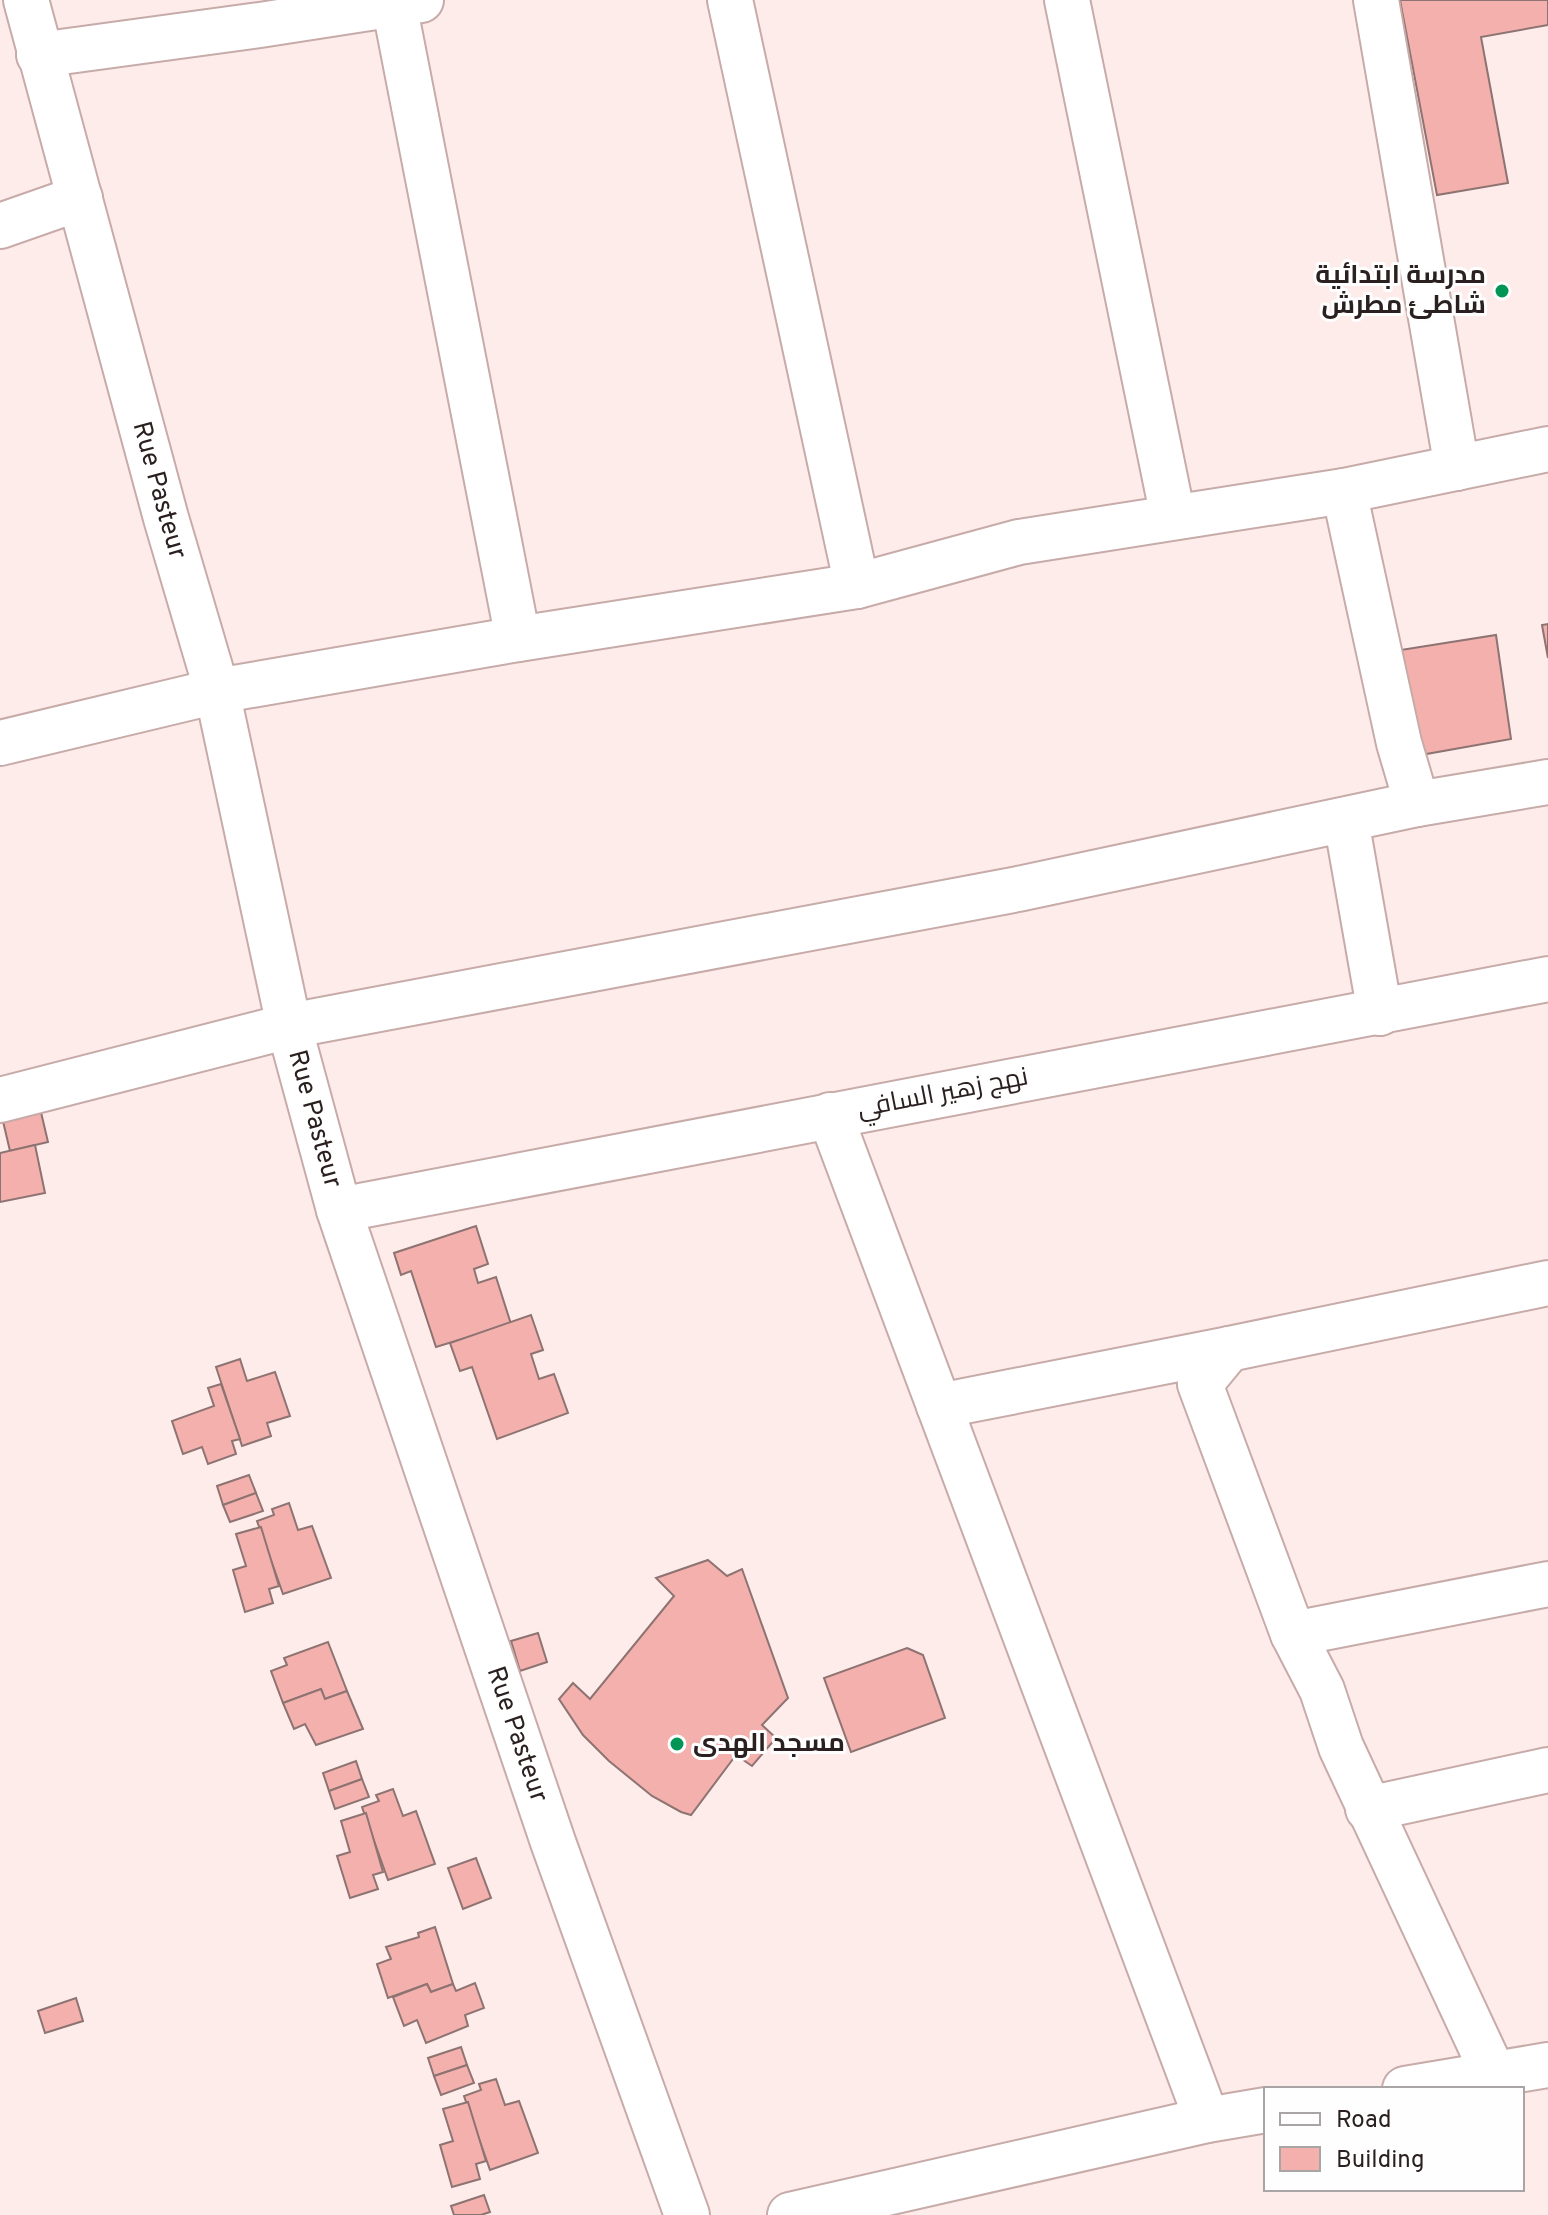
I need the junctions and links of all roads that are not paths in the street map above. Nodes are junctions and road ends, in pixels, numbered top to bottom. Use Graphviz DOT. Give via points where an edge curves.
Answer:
graph roads {
  1 [pos="26,0"];
  2 [pos="730,0"];
  3 [pos="1067,0"];
  4 [pos="1376,0"];
  5 [pos="408,2"];
  6 [pos="39,55"];
  7 [pos="80,198"];
  8 [pos="0,226"];
  9 [pos="1548,449"];
  10 [pos="1457,468"];
  11 [pos="1344,491"];
  12 [pos="1173,517"];
  13 [pos="857,586"];
  14 [pos="518,639"];
  15 [pos="217,691"];
  16 [pos="0,743"];
  17 [pos="1548,782"];
  18 [pos="1417,804"];
  19 [pos="1346,820"];
  20 [pos="1548,979"];
  21 [pos="1380,1013"];
  22 [pos="289,1026"];
  23 [pos="0,1100"];
  24 [pos="830,1115"];
  25 [pos="339,1210"];
  26 [pos="1548,1283"];
  27 [pos="1229,1349"];
  28 [pos="939,1406"];
  29 [pos="1548,1584"];
  30 [pos="1293,1634"];
  31 [pos="1548,1770"];
  32 [pos="1368,1809"];
  33 [pos="1548,2065"];
  34 [pos="1494,2075"];
  35 [pos="1418,2087"];
  36 [pos="1264,2110"];
  37 [pos="1207,2120"];
  38 [pos="687,2215"];
  39 [pos="790,2215"];
  1 -- 6 [label="street, Rue Pasteur"];
  2 -- 13 [label="street"];
  3 -- 12 [label="street"];
  4 -- 10 [label="street"];
  5 -- 6 [label="street"];
  5 -- 14 [label="street"];
  6 -- 7 [label="street, Rue Pasteur"];
  7 -- 8 [label="street"];
  7 -- 15 [label="street, Rue Pasteur"];
  9 -- 10 [label="street"];
  10 -- 11 [label="street"];
  11 -- 12 [label="street"];
  11 -- 18 [label="street"];
  12 -- 13 [label="street" via="1019,542"];
  13 -- 14 [label="street"];
  14 -- 15 [label="street"];
  15 -- 16 [label="street"];
  15 -- 22 [label="street, Rue Pasteur"];
  17 -- 18 [label="street"];
  18 -- 19 [label="street"];
  19 -- 21 [label="street"];
  19 -- 22 [label="street" via="1018,889"];
  20 -- 21 [label="street, نهج زهير السافي"];
  21 -- 24 [label="street, نهج زهير السافي"];
  22 -- 23 [label="street"];
  22 -- 25 [label="street, Rue Pasteur"];
  24 -- 25 [label="street, نهج زهير السافي"];
  24 -- 28 [label="street"];
  25 -- 38 [label="street, Rue Pasteur" via="548,1827"];
  26 -- 27 [label="street"];
  27 -- 28 [label="street"];
  27 -- 30 [label="street" via="1200,1384"];
  28 -- 37 [label="street"];
  29 -- 30 [label="street"];
  30 -- 32 [label="street" via="1322,1690"];
  31 -- 32 [label="street"];
  32 -- 34 [label="street"];
  33 -- 34 [label="street"];
  34 -- 35 [label="street"];
  36 -- 37 [label="street"];
  37 -- 39 [label="street"];
}
